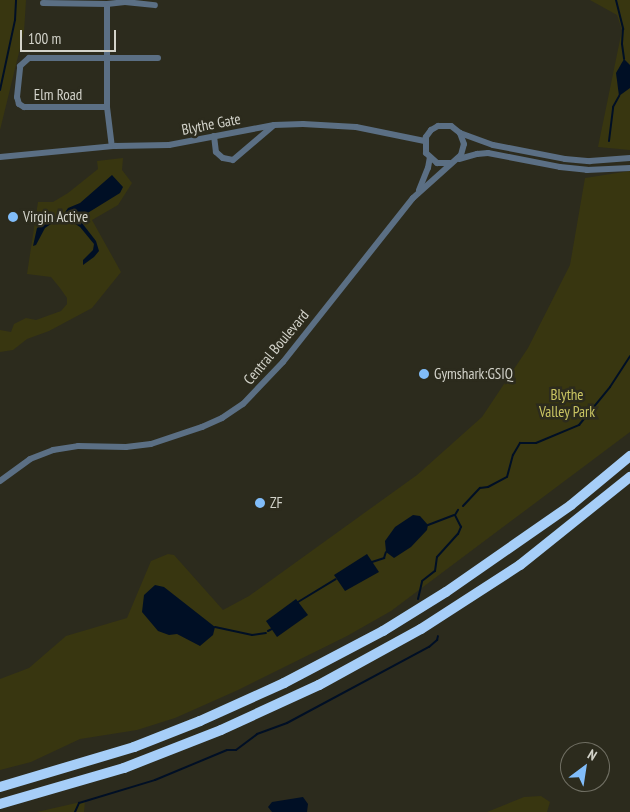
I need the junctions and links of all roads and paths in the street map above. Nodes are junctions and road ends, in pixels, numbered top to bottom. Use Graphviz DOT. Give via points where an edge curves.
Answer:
graph roads {
  1 [pos="43,3"];
  2 [pos="107,4"];
  3 [pos="155,4"];
  4 [pos="158,58"];
  5 [pos="108,59"];
  6 [pos="107,107"];
  7 [pos="274,125"];
  8 [pos="460,134"];
  9 [pos="214,136"];
  10 [pos="425,142"];
  11 [pos="112,146"];
  12 [pos="0,158"];
  13 [pos="430,158"];
  14 [pos="630,158"];
  15 [pos="453,162"];
  16 [pos="630,168"];
  17 [pos="416,195"];
  18 [pos="630,456"];
  19 [pos="630,477"];
  20 [pos="0,481"];
  21 [pos="0,787"];
  22 [pos="0,804"];
  1 -- 2 [label="street"];
  2 -- 3 [label="street"];
  2 -- 5 [label="street"];
  4 -- 5 [label="street"];
  5 -- 6 [label="street"];
  5 -- 6 [label="street, Elm Road" via="28,58 20,66 17,89 20,104 24,107"];
  6 -- 11 [label="street"];
  7 -- 9 [label="street, Blythe Gate"];
  7 -- 9 [label="street" via="233,160 216,152"];
  7 -- 10 [label="street, Blythe Gate" via="356,126"];
  8 -- 10 [label="street" via="451,126 438,126 428,133"];
  8 -- 14 [label="street" via="493,145 566,159"];
  8 -- 15 [label="street" via="463,149"];
  9 -- 11 [label="street, Blythe Gate" via="169,145"];
  10 -- 13 [label="street"];
  11 -- 12 [label="street, Blythe Gate"];
  13 -- 15 [label="street" via="437,163"];
  13 -- 17 [label="street"];
  15 -- 16 [label="street" via="488,153 560,167"];
  15 -- 17 [label="street"];
  17 -- 20 [label="street, Central Boulevard" via="277,369 243,404 222,418 151,444 53,450 30,459"];
  18 -- 21 [label="highway" via="563,511 383,631 200,722 134,747"];
  19 -- 22 [label="highway" via="520,565 421,629 319,685 221,730 124,768"];
}
